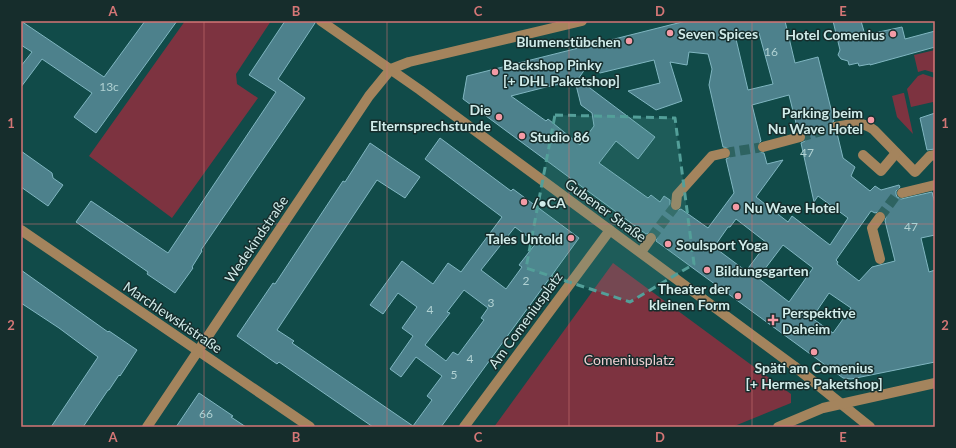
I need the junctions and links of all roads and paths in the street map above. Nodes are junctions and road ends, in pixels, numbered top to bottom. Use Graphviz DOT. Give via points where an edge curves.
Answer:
graph roads {
  1 [pos="321,21"];
  2 [pos="582,21"];
  3 [pos="391,69"];
  4 [pos="835,127"];
  5 [pos="800,137"];
  6 [pos="762,147"];
  7 [pos="896,152"];
  8 [pos="725,153"];
  9 [pos="862,154"];
  10 [pos="935,155"];
  11 [pos="915,172"];
  12 [pos="935,185"];
  13 [pos="920,189"];
  14 [pos="902,193"];
  15 [pos="676,204"];
  16 [pos="880,217"];
  17 [pos="21,230"];
  18 [pos="610,230"];
  19 [pos="652,238"];
  20 [pos="641,252"];
  21 [pos="880,259"];
  22 [pos="198,351"];
  23 [pos="935,383"];
  24 [pos="841,404"];
  25 [pos="147,427"];
  26 [pos="310,427"];
  27 [pos="464,427"];
  28 [pos="778,427"];
  29 [pos="870,427"];
  1 -- 3 [label="street, Gubener Straße"];
  2 -- 3 [label="street" via="416,60"];
  3 -- 18 [label="street, Gubener Straße"];
  3 -- 22 [label="street, Wedekindstraße" via="356,116"];
  4 -- 7 [label="street" via="867,124"];
  5 -- 6 [label="street"];
  7 -- 9 [label="street" via="881,171"];
  7 -- 11 [label="street"];
  8 -- 15 [label="street" via="712,156 677,195"];
  10 -- 11 [label="street" via="930,156"];
  11 -- 13 [label="street"];
  12 -- 13 [label="street"];
  13 -- 14 [label="street"];
  16 -- 21 [label="street" via="872,228"];
  17 -- 22 [label="street, Marchlewskistraße"];
  18 -- 20 [label="street, Gubener Straße"];
  18 -- 27 [label="street, Am Comeniusplatz"];
  19 -- 20 [label="street"];
  20 -- 24 [label="street, Gubener Straße" via="812,379"];
  22 -- 25 [label="street, Wedekindstraße"];
  22 -- 26 [label="street, Marchlewskistraße"];
  23 -- 24 [label="street"];
  24 -- 28 [label="street" via="823,408"];
  24 -- 29 [label="street, Gubener Straße"];
}
